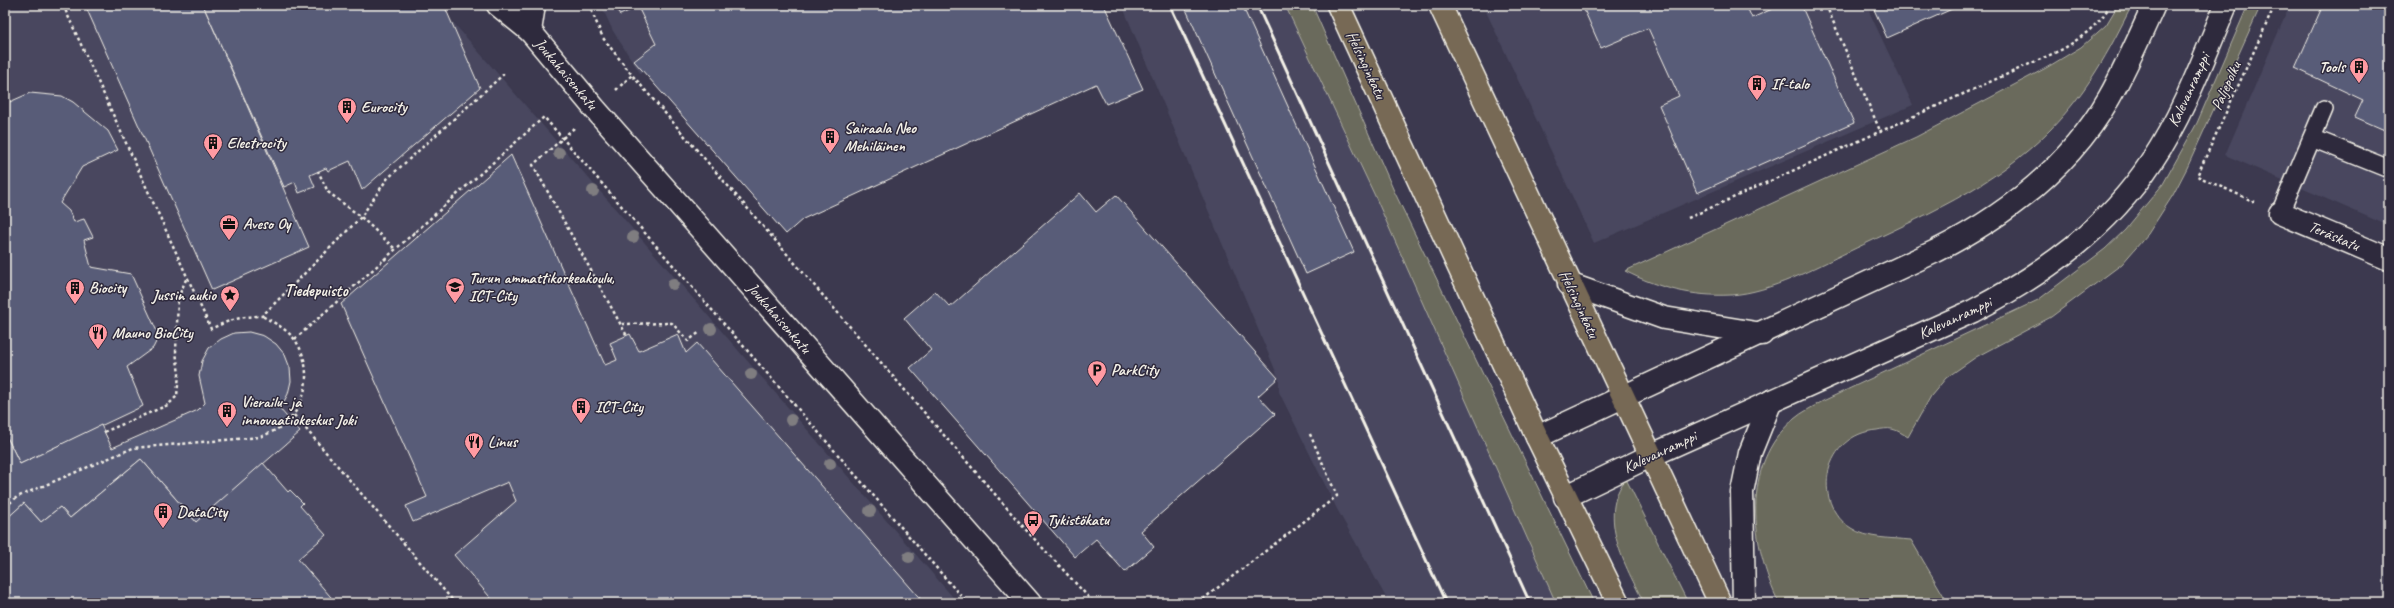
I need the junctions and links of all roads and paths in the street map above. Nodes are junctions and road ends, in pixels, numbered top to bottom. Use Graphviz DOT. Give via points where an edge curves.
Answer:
graph roads {
  1 [pos="63,5"];
  2 [pos="498,5"];
  3 [pos="534,5"];
  4 [pos="589,5"];
  5 [pos="1338,5"];
  6 [pos="1440,5"];
  7 [pos="1826,5"];
  8 [pos="2110,5"];
  9 [pos="2154,5"];
  10 [pos="2226,5"];
  11 [pos="2276,5"];
  12 [pos="530,31"];
  13 [pos="505,73"];
  14 [pos="2324,109"];
  15 [pos="1881,133"];
  16 [pos="563,138"];
  17 [pos="2312,138"];
  18 [pos="2389,169"];
  19 [pos="318,171"];
  20 [pos="2280,213"];
  21 [pos="361,217"];
  22 [pos="1688,218"];
  23 [pos="413,232"];
  24 [pos="418,237"];
  25 [pos="394,248"];
  26 [pos="384,258"];
  27 [pos="2389,259"];
  28 [pos="388,263"];
  29 [pos="187,276"];
  30 [pos="1569,284"];
  31 [pos="262,316"];
  32 [pos="622,324"];
  33 [pos="700,332"];
  34 [pos="1762,334"];
  35 [pos="627,336"];
  36 [pos="294,339"];
  37 [pos="1623,398"];
  38 [pos="1771,401"];
  39 [pos="294,415"];
  40 [pos="104,432"];
  41 [pos="1310,432"];
  42 [pos="1537,437"];
  43 [pos="1650,456"];
  44 [pos="1565,497"];
  45 [pos="5,506"];
  46 [pos="455,603"];
  47 [pos="967,603"];
  48 [pos="1030,603"];
  49 [pos="1094,603"];
  50 [pos="1198,603"];
  51 [pos="1618,603"];
  52 [pos="1720,603"];
  53 [pos="1744,603"];
  1 -- 29 [label="path"];
  2 -- 12 [label="main road, Joukahaisenkatu"];
  3 -- 12 [label="main road, Joukahaisenkatu"];
  4 -- 49 [label="path" via="603,38 632,75 1026,530"];
  5 -- 42 [label="highway, Helsinginkatu"];
  6 -- 30 [label="highway, Helsinginkatu"];
  7 -- 15 [label="path"];
  8 -- 15 [label="path" via="2095,24 2063,49"];
  9 -- 34 [label="main road" via="2123,71 2090,127 2058,164 2015,204 1966,236"];
  10 -- 38 [label="main road, Kalevanramppi" via="2180,110 2153,160 2112,212 2079,244 2003,296 1974,311"];
  11 -- 20 [label="path, Paljepolku" via="2197,176"];
  12 -- 48 [label="main road, Joukahaisenkatu"];
  13 -- 21 [label="path" via="387,179"];
  14 -- 17 [label="lane"];
  15 -- 22 [label="path"];
  16 -- 23 [label="path" via="544,117"];
  16 -- 32 [label="path" via="533,165"];
  16 -- 47 [label="path"];
  17 -- 18 [label="lane"];
  17 -- 20 [label="lane"];
  19 -- 21 [label="path" via="328,192"];
  20 -- 27 [label="main road, Teräskatu"];
  21 -- 25 [label="path"];
  21 -- 31 [label="path"];
  23 -- 24 [label="path"];
  23 -- 25 [label="path"];
  25 -- 26 [label="path"];
  26 -- 28 [label="path"];
  26 -- 36 [label="path"];
  29 -- 31 [label="path" via="211,328 230,319"];
  29 -- 40 [label="path" via="178,298 176,352 179,374 176,396 168,406"];
  30 -- 34 [label="main road" via="1658,316"];
  30 -- 37 [label="highway, Helsinginkatu"];
  31 -- 36 [label="path" via="278,324"];
  32 -- 33 [label="path" via="672,323 688,341"];
  32 -- 35 [label="path"];
  34 -- 37 [label="main road"];
  36 -- 39 [label="path" via="304,357 307,377 303,397"];
  37 -- 42 [label="main road"];
  37 -- 43 [label="highway, Helsinginkatu"];
  38 -- 43 [label="main road, Kalevanramppi"];
  38 -- 53 [label="main road" via="1750,453 1742,492"];
  39 -- 45 [label="path" via="278,429 260,437 133,448 17,497"];
  39 -- 46 [label="path"];
  41 -- 50 [label="path" via="1336,496"];
  42 -- 44 [label="highway, Helsinginkatu"];
  43 -- 44 [label="main road, Kalevanramppi"];
  43 -- 52 [label="highway, Helsinginkatu"];
  44 -- 51 [label="highway, Helsinginkatu"];
}
